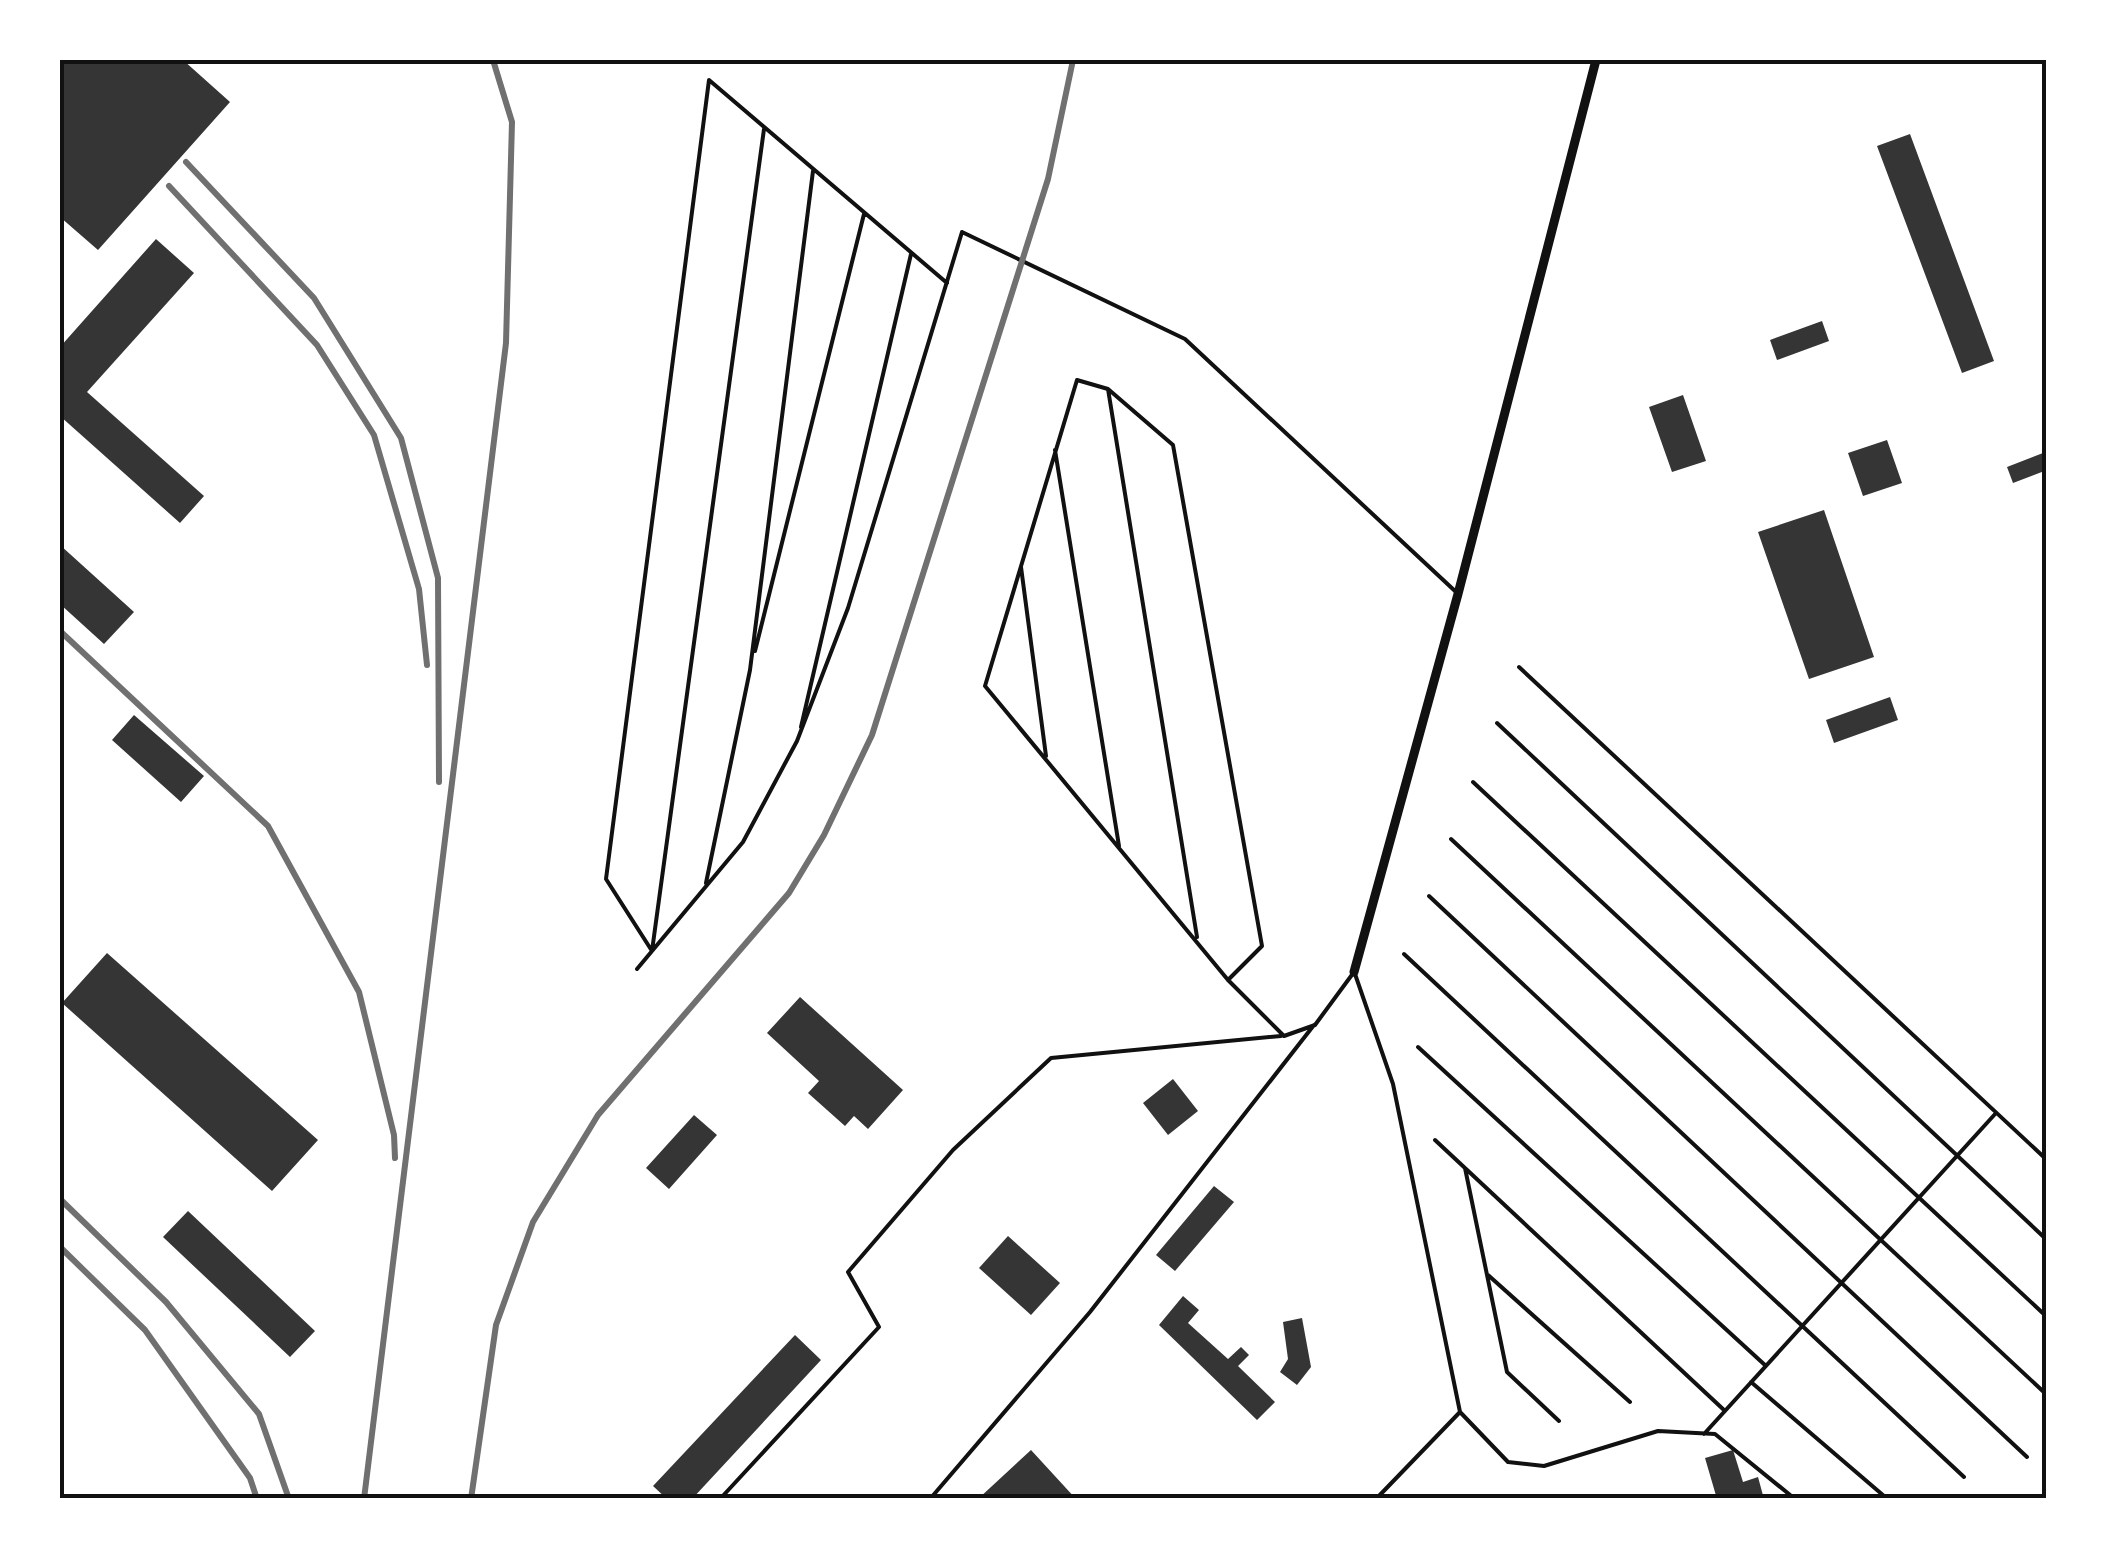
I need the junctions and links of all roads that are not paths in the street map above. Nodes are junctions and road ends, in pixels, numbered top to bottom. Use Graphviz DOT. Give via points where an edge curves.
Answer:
graph roads {
  1 [pos="1596,60"];
  2 [pos="764,127"];
  3 [pos="813,169"];
  4 [pos="864,214"];
  5 [pos="912,254"];
  6 [pos="947,283"];
  7 [pos="1108,389"];
  8 [pos="1054,446"];
  9 [pos="1020,562"];
  10 [pos="1458,594"];
  11 [pos="1518,667"];
  12 [pos="750,670"];
  13 [pos="1497,723"];
  14 [pos="797,741"];
  15 [pos="1046,760"];
  16 [pos="1473,782"];
  17 [pos="1451,838"];
  18 [pos="1120,848"];
  19 [pos="705,888"];
  20 [pos="1429,896"];
  21 [pos="1197,941"];
  22 [pos="652,951"];
  23 [pos="1404,954"];
  24 [pos="637,969"];
  25 [pos="1354,972"];
  26 [pos="1228,980"];
  27 [pos="1315,1025"];
  28 [pos="1284,1036"];
  29 [pos="1418,1047"];
  30 [pos="1996,1113"];
  31 [pos="1435,1140"];
  32 [pos="1958,1156"];
  33 [pos="2047,1160"];
  34 [pos="1464,1166"];
  35 [pos="1919,1198"];
  36 [pos="1880,1240"];
  37 [pos="2047,1240"];
  38 [pos="1486,1274"];
  39 [pos="1842,1283"];
  40 [pos="2047,1317"];
  41 [pos="1802,1326"];
  42 [pos="1766,1366"];
  43 [pos="1752,1382"];
  44 [pos="2047,1396"];
  45 [pos="1630,1402"];
  46 [pos="1725,1411"];
  47 [pos="1460,1412"];
  48 [pos="1559,1421"];
  49 [pos="1704,1434"];
  50 [pos="2027,1457"];
  51 [pos="1964,1477"];
  52 [pos="1884,1496"];
  53 [pos="720,1499"];
  54 [pos="930,1499"];
  55 [pos="1376,1499"];
  56 [pos="1795,1499"];
  1 -- 10 [label="street"];
  2 -- 3 [label="lane"];
  2 -- 22 [label="lane"];
  2 -- 22 [label="lane" via="709,80 606,879"];
  3 -- 4 [label="lane"];
  3 -- 12 [label="lane"];
  4 -- 5 [label="lane"];
  4 -- 12 [label="lane"];
  5 -- 6 [label="lane"];
  5 -- 14 [label="lane"];
  6 -- 10 [label="lane" via="962,232 1186,339"];
  6 -- 14 [label="lane" via="848,608"];
  7 -- 8 [label="lane" via="1077,380"];
  7 -- 21 [label="lane"];
  7 -- 26 [label="lane" via="1174,445 1262,946"];
  8 -- 9 [label="lane"];
  8 -- 18 [label="lane"];
  9 -- 15 [label="lane"];
  9 -- 15 [label="lane" via="985,686"];
  10 -- 25 [label="street"];
  11 -- 30 [label="lane"];
  12 -- 19 [label="lane"];
  13 -- 32 [label="lane"];
  14 -- 19 [label="lane" via="743,842"];
  15 -- 18 [label="lane"];
  16 -- 35 [label="lane"];
  17 -- 36 [label="lane"];
  18 -- 21 [label="lane"];
  19 -- 22 [label="lane"];
  20 -- 39 [label="lane"];
  21 -- 26 [label="lane"];
  22 -- 24 [label="lane"];
  23 -- 41 [label="lane"];
  25 -- 27 [label="lane"];
  25 -- 47 [label="lane" via="1393,1084"];
  26 -- 28 [label="lane"];
  27 -- 28 [label="lane"];
  27 -- 54 [label="lane" via="1090,1312"];
  28 -- 53 [label="lane" via="1050,1058 953,1150 848,1272 880,1327"];
  29 -- 42 [label="lane"];
  30 -- 32 [label="lane"];
  30 -- 33 [label="lane"];
  31 -- 34 [label="lane"];
  32 -- 35 [label="lane"];
  32 -- 37 [label="lane"];
  34 -- 38 [label="lane"];
  34 -- 46 [label="lane"];
  35 -- 36 [label="lane"];
  35 -- 40 [label="lane"];
  36 -- 39 [label="lane"];
  36 -- 44 [label="lane"];
  38 -- 45 [label="lane"];
  38 -- 48 [label="lane" via="1506,1372"];
  39 -- 41 [label="lane"];
  39 -- 50 [label="lane"];
  41 -- 42 [label="lane"];
  41 -- 51 [label="lane"];
  42 -- 43 [label="lane"];
  43 -- 46 [label="lane"];
  43 -- 52 [label="lane"];
  46 -- 49 [label="lane"];
  47 -- 49 [label="lane" via="1508,1462 1544,1466 1658,1432"];
  47 -- 55 [label="lane"];
  49 -- 56 [label="lane" via="1732,1446"];
}
